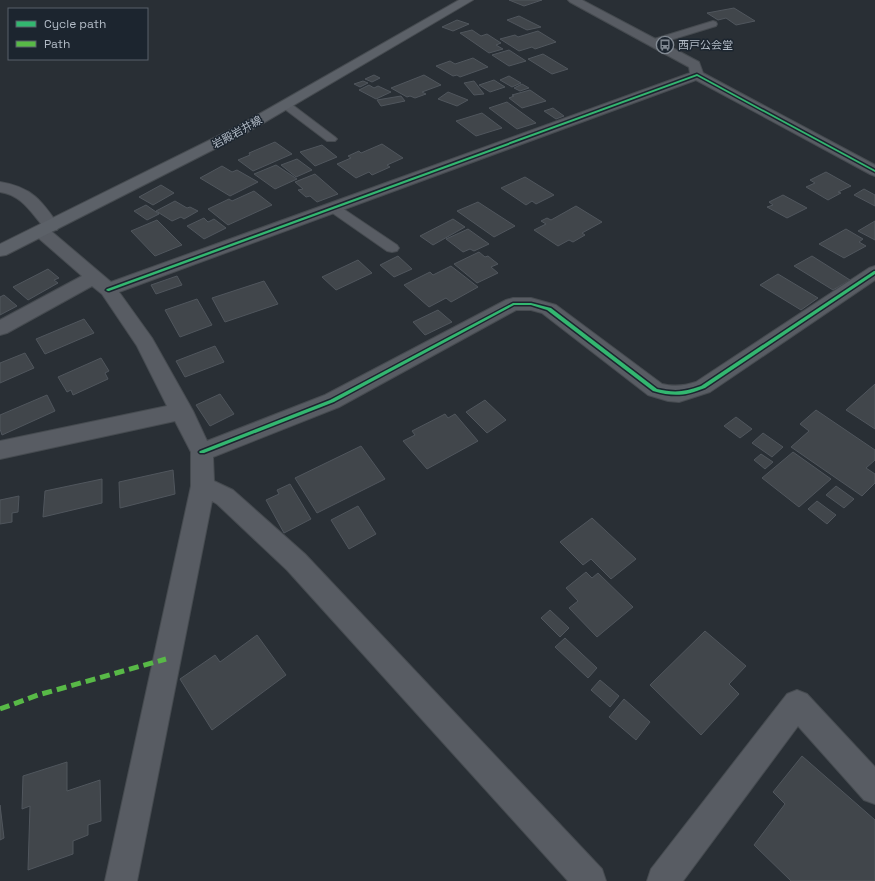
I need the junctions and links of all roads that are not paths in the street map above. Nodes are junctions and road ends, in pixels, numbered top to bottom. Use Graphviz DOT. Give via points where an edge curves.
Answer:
graph roads {
  1 [pos="467,0"];
  2 [pos="574,0"];
  3 [pos="713,24"];
  4 [pos="654,42"];
  5 [pos="697,75"];
  6 [pos="286,105"];
  7 [pos="331,140"];
  8 [pos="875,171"];
  9 [pos="0,187"];
  10 [pos="335,208"];
  11 [pos="46,229"];
  12 [pos="392,248"];
  13 [pos="0,252"];
  14 [pos="875,272"];
  15 [pos="93,278"];
  16 [pos="108,290"];
  17 [pos="0,328"];
  18 [pos="182,411"];
  19 [pos="0,450"];
  20 [pos="202,452"];
  21 [pos="203,486"];
  22 [pos="875,789"];
  23 [pos="121,881"];
  24 [pos="590,881"];
  25 [pos="663,881"];
  1 -- 6 [label="main road, 岩殿岩井線"];
  2 -- 4 [label="street"];
  3 -- 4 [label="lane"];
  4 -- 5 [label="street" via="695,65"];
  5 -- 8 [label="street"];
  5 -- 10 [label="street"];
  6 -- 7 [label="lane"];
  6 -- 11 [label="main road, 岩殿岩井線" via="167,169"];
  9 -- 11 [label="street" via="11,188 25,194"];
  10 -- 12 [label="lane"];
  10 -- 16 [label="street"];
  11 -- 13 [label="main road, 岩殿岩井線"];
  11 -- 15 [label="street"];
  14 -- 20 [label="street" via="703,387 689,392 671,394 655,390 549,309 532,304 513,304 332,401"];
  15 -- 16 [label="street"];
  15 -- 17 [label="street"];
  16 -- 18 [label="street" via="145,343"];
  18 -- 19 [label="street"];
  18 -- 20 [label="street"];
  20 -- 21 [label="street"];
  21 -- 23 [label="street"];
  21 -- 24 [label="street" via="225,497 296,562"];
  22 -- 25 [label="street" via="797,704"];
}
